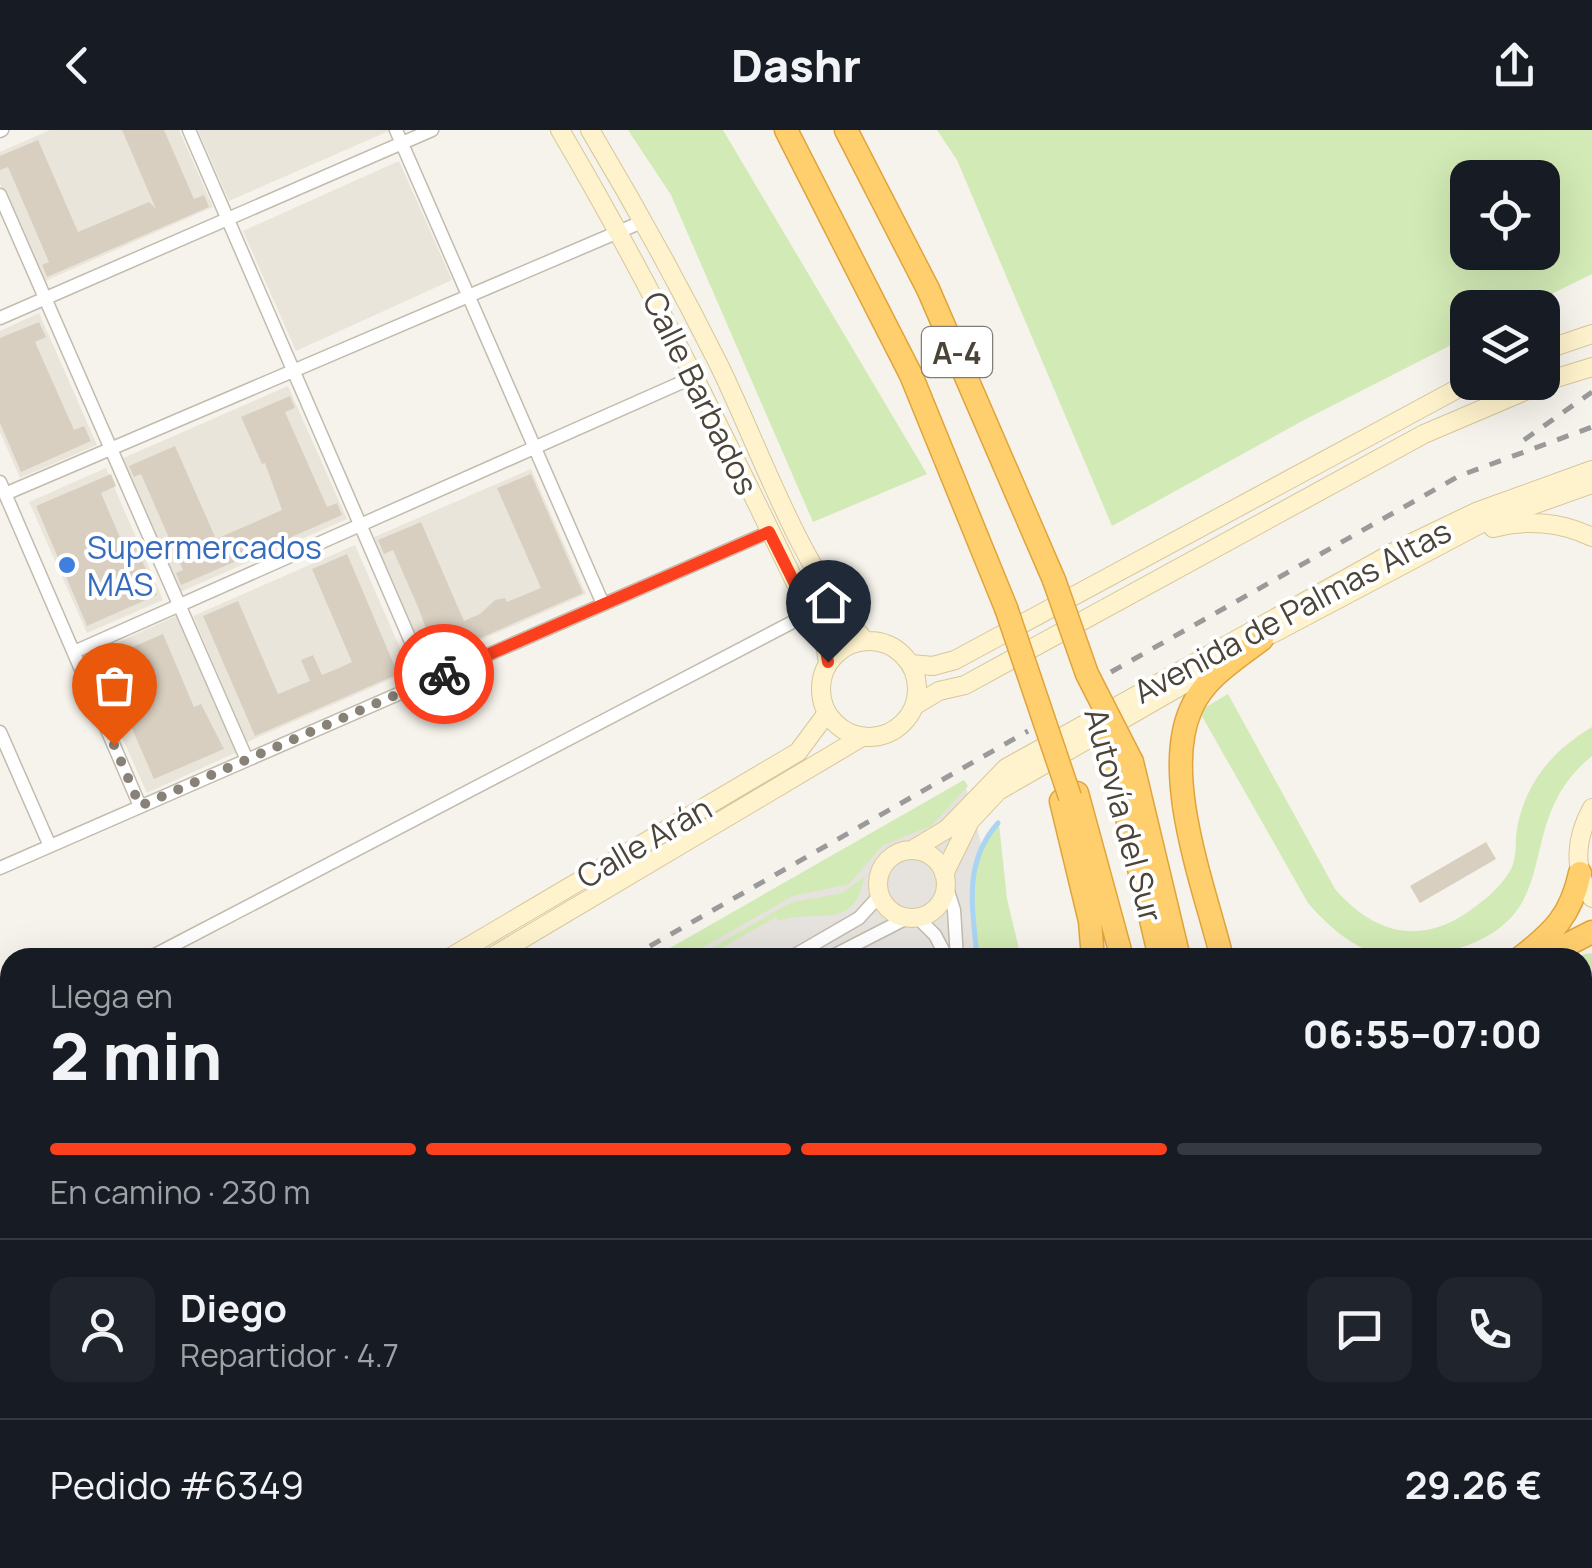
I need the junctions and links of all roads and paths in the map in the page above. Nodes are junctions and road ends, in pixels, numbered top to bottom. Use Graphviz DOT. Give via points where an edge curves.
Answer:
graph roads {
  1 [pos="190,130"];
  2 [pos="432,130"];
  3 [pos="560,130"];
  4 [pos="590,130"];
  5 [pos="786,130"];
  6 [pos="846,130"];
  7 [pos="399,137"];
  8 [pos="0,195"];
  9 [pos="228,218"];
  10 [pos="644,220"];
  11 [pos="620,231"];
  12 [pos="468,296"];
  13 [pos="45,298"];
  14 [pos="0,318"];
  15 [pos="1592,334"];
  16 [pos="1560,346"];
  17 [pos="1592,367"];
  18 [pos="294,370"];
  19 [pos="696,376"];
  20 [pos="1450,393"];
  21 [pos="110,448"];
  22 [pos="535,448"];
  23 [pos="1592,470"];
  24 [pos="1592,484"];
  25 [pos="2,488"];
  26 [pos="361,525"];
  27 [pos="769,532"];
  28 [pos="1592,537"];
  29 [pos="1412,558"];
  30 [pos="604,604"];
  31 [pos="179,606"];
  32 [pos="810,613"];
  33 [pos="1262,640"];
  34 [pos="865,641"];
  35 [pos="74,652"];
  36 [pos="828,662"];
  37 [pos="911,664"];
  38 [pos="428,681"];
  39 [pos="914,706"];
  40 [pos="826,713"];
  41 [pos="0,732"];
  42 [pos="862,737"];
  43 [pos="246,760"];
  44 [pos="1069,797"];
  45 [pos="140,806"];
  46 [pos="1592,808"];
  47 [pos="50,846"];
  48 [pos="912,850"];
  49 [pos="0,868"];
  50 [pos="1580,872"];
  51 [pos="945,879"];
  52 [pos="880,895"];
  53 [pos="1592,898"];
  54 [pos="912,918"];
  55 [pos="1592,932"];
  56 [pos="168,948"];
  57 [pos="466,948"];
  58 [pos="507,948"];
  59 [pos="807,948"];
  60 [pos="850,948"];
  61 [pos="942,948"];
  62 [pos="956,948"];
  63 [pos="1092,948"];
  64 [pos="1110,948"];
  65 [pos="1119,948"];
  66 [pos="1163,948"];
  67 [pos="1219,948"];
  68 [pos="1532,948"];
  69 [pos="1561,948"];
  1 -- 9 [label="street"];
  2 -- 7 [label="street"];
  3 -- 11 [label="street, Calle Barbados"];
  4 -- 10 [label="street, Calle Barbados"];
  5 -- 44 [label="highway, A-4, bridge" via="903,358 967,505"];
  6 -- 66 [label="highway, Autovía del Sur / A-4, bridge" via="928,289 1054,580 1124,767"];
  7 -- 9 [label="street"];
  7 -- 12 [label="street"];
  8 -- 13 [label="street"];
  9 -- 13 [label="street"];
  9 -- 18 [label="street"];
  10 -- 11 [label="street"];
  10 -- 34 [label="street, Calle Barbados" via="826,588"];
  11 -- 12 [label="street"];
  11 -- 19 [label="street, Calle Barbados"];
  12 -- 18 [label="street"];
  12 -- 22 [label="street"];
  13 -- 14 [label="street"];
  13 -- 21 [label="street"];
  15 -- 16 [label="street"];
  17 -- 39 [label="street" via="1424,434 966,684"];
  18 -- 21 [label="street"];
  18 -- 26 [label="street"];
  19 -- 22 [label="street"];
  19 -- 27 [label="street, Calle Barbados"];
  20 -- 37 [label="street" via="955,660"];
  21 -- 25 [label="street"];
  21 -- 31 [label="street"];
  22 -- 26 [label="street"];
  22 -- 30 [label="street"];
  23 -- 48 [label="street, Avenida de Palmas Altas" via="1476,512 1403,548 1006,768 947,828"];
  24 -- 29 [label="street, Avenida de Palmas Altas" via="1482,523"];
  25 -- 35 [label="street"];
  26 -- 31 [label="street"];
  26 -- 38 [label="street"];
  27 -- 30 [label="street"];
  27 -- 32 [label="street, Calle Barbados"];
  28 -- 29 [label="street" via="1556,525 1513,523"];
  29 -- 33 [label="street, Avenida de Palmas Altas"];
  30 -- 38 [label="street"];
  31 -- 35 [label="street"];
  31 -- 43 [label="street"];
  32 -- 36 [label="street, Calle Barbados"];
  32 -- 56 [label="street"];
  33 -- 51 [label="street, Avenida de Palmas Altas" via="998,791 970,821"];
  33 -- 67 [label="highway" via="1215,675 1191,707 1180,747 1187,819"];
  34 -- 36 [label="street" via="844,647"];
  34 -- 37 [label="street" via="883,642"];
  35 -- 45 [label="street"];
  36 -- 40 [label="street" via="822,679"];
  37 -- 39 [label="street"];
  38 -- 43 [label="street"];
  39 -- 42 [label="street" via="884,736"];
  40 -- 42 [label="street"];
  40 -- 57 [label="street, Calle Arán" via="798,752"];
  41 -- 47 [label="street"];
  42 -- 58 [label="street, Calle Arán"];
  43 -- 45 [label="street"];
  44 -- 63 [label="highway"];
  44 -- 64 [label="highway"];
  44 -- 65 [label="highway"];
  45 -- 47 [label="street"];
  46 -- 50 [label="street" via="1581,829"];
  47 -- 49 [label="street"];
  48 -- 51 [label="street" via="936,859"];
  48 -- 52 [label="street" via="884,864"];
  50 -- 53 [label="street"];
  50 -- 68 [label="highway" via="1562,924"];
  51 -- 54 [label="street" via="938,906"];
  51 -- 62 [label="street"];
  52 -- 54 [label="street" via="887,908"];
  52 -- 59 [label="street" via="859,918"];
  54 -- 60 [label="street"];
  54 -- 61 [label="street"];
  55 -- 69 [label="highway"];
}
